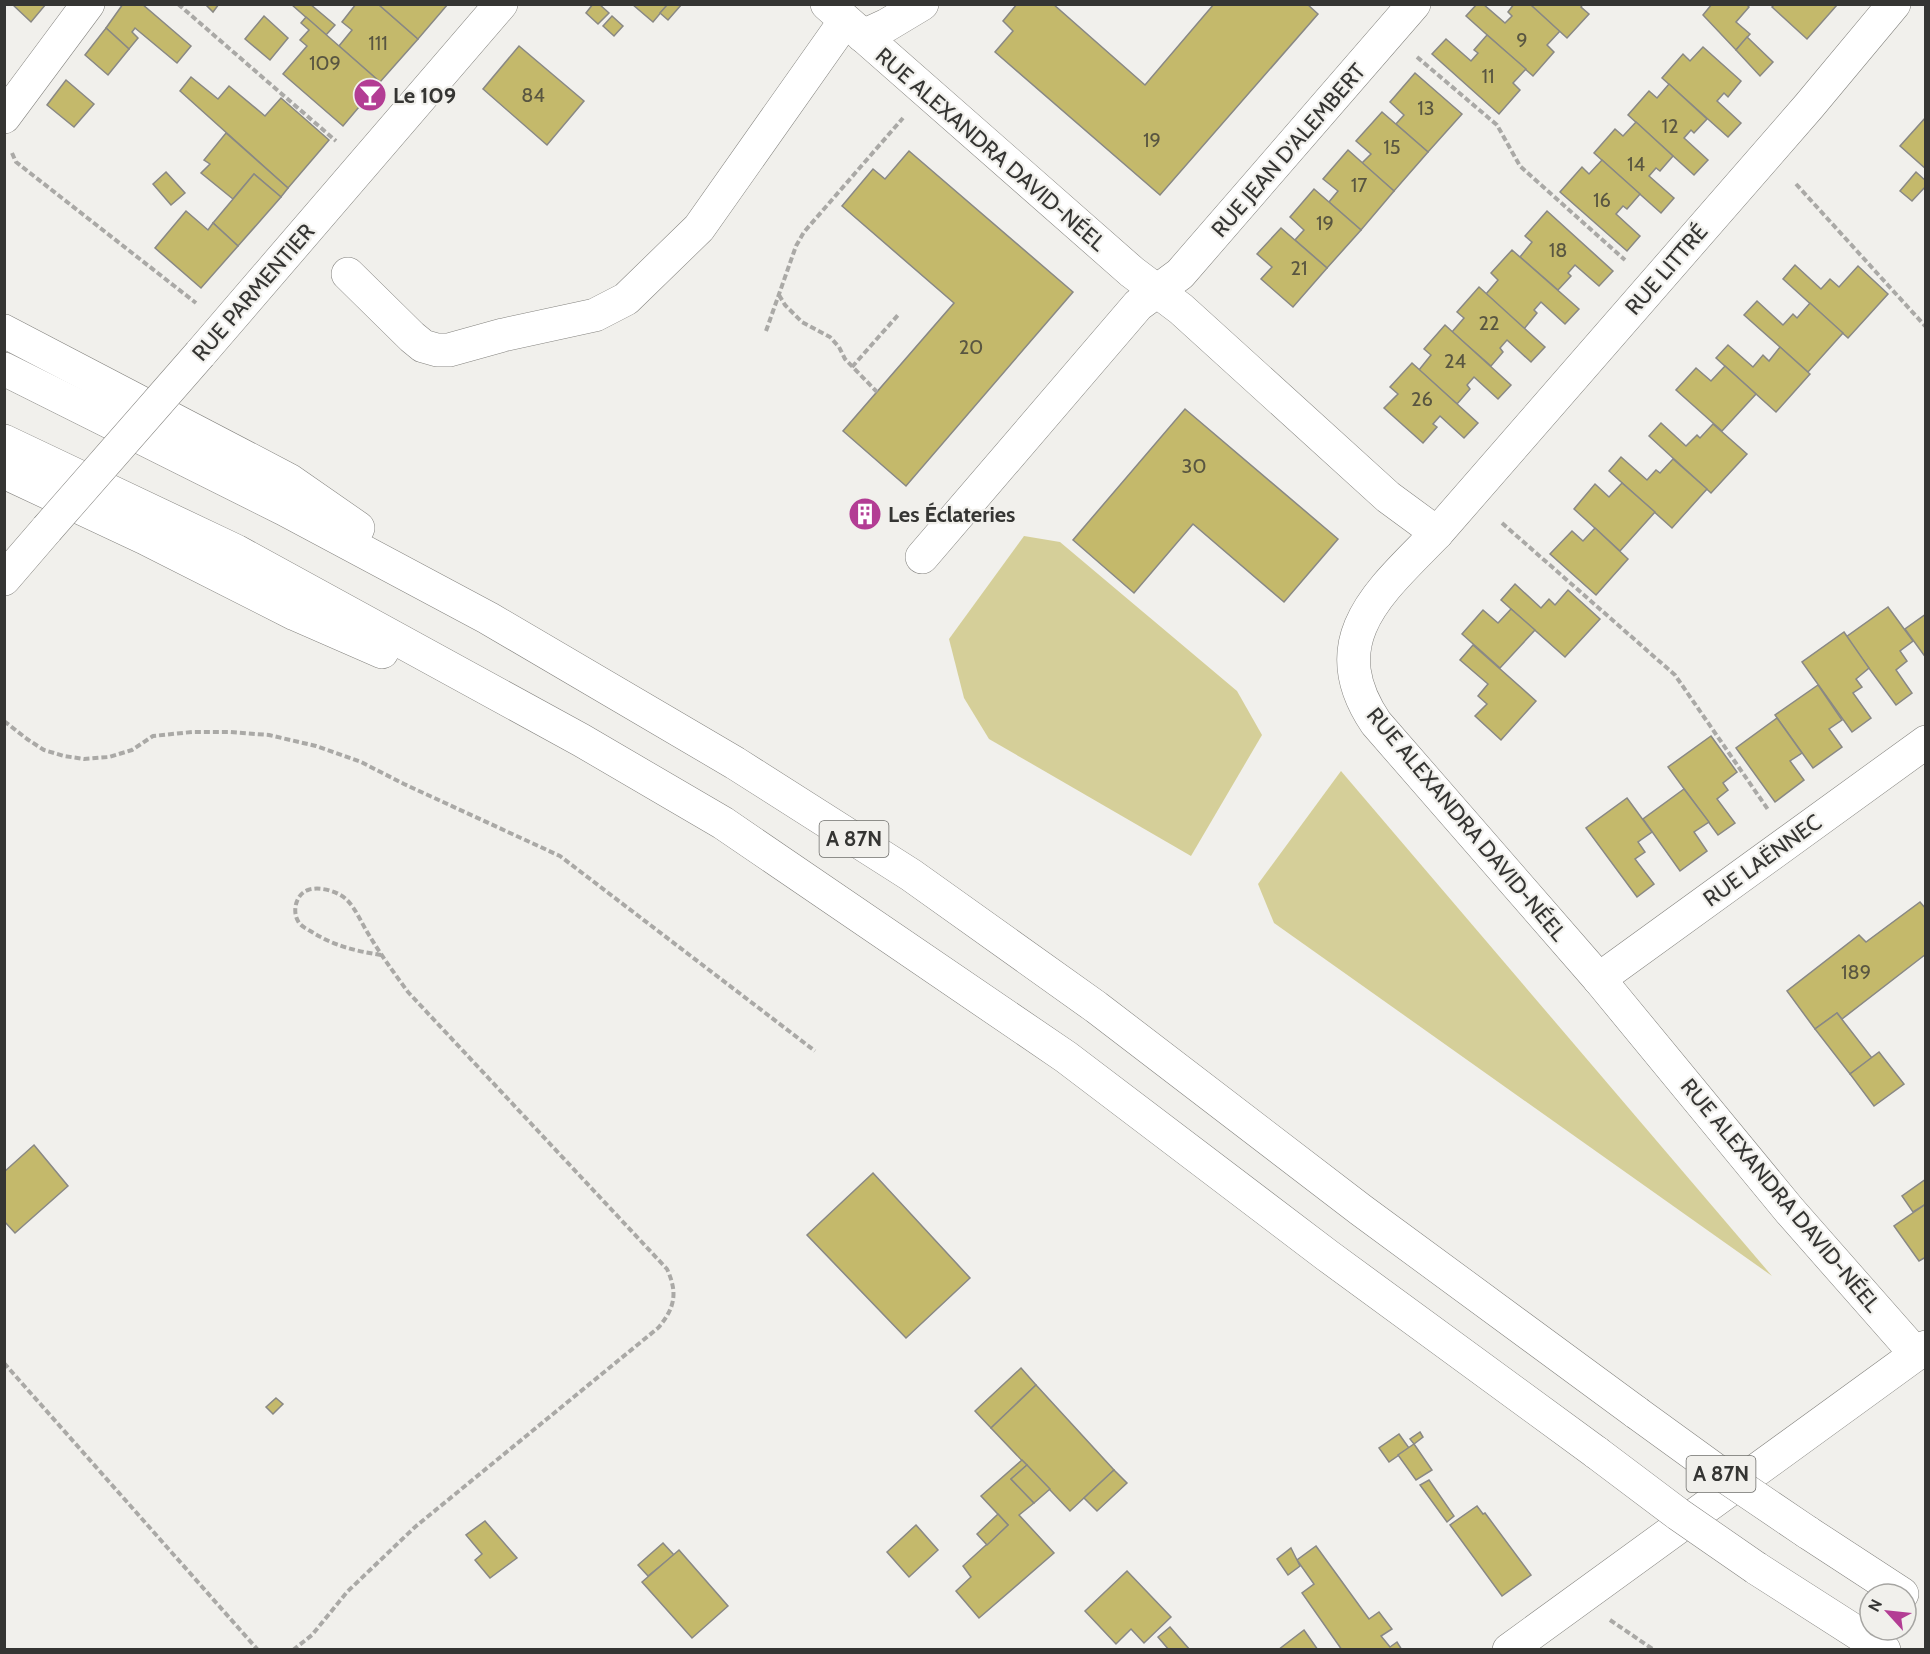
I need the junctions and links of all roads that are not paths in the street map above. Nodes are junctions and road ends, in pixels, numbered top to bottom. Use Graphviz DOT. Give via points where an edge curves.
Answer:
graph roads {
  1 [pos="88,4"];
  2 [pos="501,4"];
  3 [pos="922,4"];
  4 [pos="1414,4"];
  5 [pos="1894,4"];
  6 [pos="845,21"];
  7 [pos="4,117"];
  8 [pos="348,274"];
  9 [pos="1157,291"];
  10 [pos="4,331"];
  11 [pos="4,369"];
  12 [pos="4,441"];
  13 [pos="4,472"];
  14 [pos="1437,533"];
  15 [pos="922,557"];
  16 [pos="12,570"];
  17 [pos="488,618"];
  18 [pos="581,740"];
  19 [pos="1926,742"];
  20 [pos="1599,978"];
  21 [pos="1921,1351"];
  22 [pos="1884,1582"];
  23 [pos="1509,1650"];
  24 [pos="1884,1650"];
  1 -- 7 [label="main road"];
  2 -- 16 [label="main road, RUE PARMENTIER, bridge"];
  3 -- 6 [label="main road" via="887,25"];
  4 -- 9 [label="main road, RUE JEAN D'ALEMBERT" via="1180,274"];
  5 -- 14 [label="main road, RUE LITTRÉ"];
  6 -- 8 [label="main road" via="699,228 626,299 595,315 437,350 412,337"];
  6 -- 9 [label="main road, RUE ALEXANDRA DAVID-NÉEL"];
  9 -- 14 [label="main road, RUE ALEXANDRA DAVID-NÉEL" via="1388,497"];
  9 -- 15 [label="main road" via="1138,305"];
  10 -- 17 [label="main road" via="289,480"];
  11 -- 17 [label="main road, A 87N" via="284,509"];
  12 -- 18 [label="main road, A 87N" via="236,551"];
  13 -- 18 [label="main road" via="295,614"];
  14 -- 20 [label="main road, RUE ALEXANDRA DAVID-NÉEL" via="1382,590 1365,614 1354,655 1358,691 1376,723"];
  17 -- 22 [label="main road, A 87N, bridge" via="735,763 911,875 1096,1007 1361,1210 1637,1413"];
  18 -- 24 [label="main road, A 87N, bridge" via="723,823 1066,1057 1678,1514"];
  19 -- 20 [label="main road, RUE LAËNNEC"];
  20 -- 21 [label="main road, RUE ALEXANDRA DAVID-NÉEL" via="1790,1211"];
  21 -- 23 [label="main road"];
}
